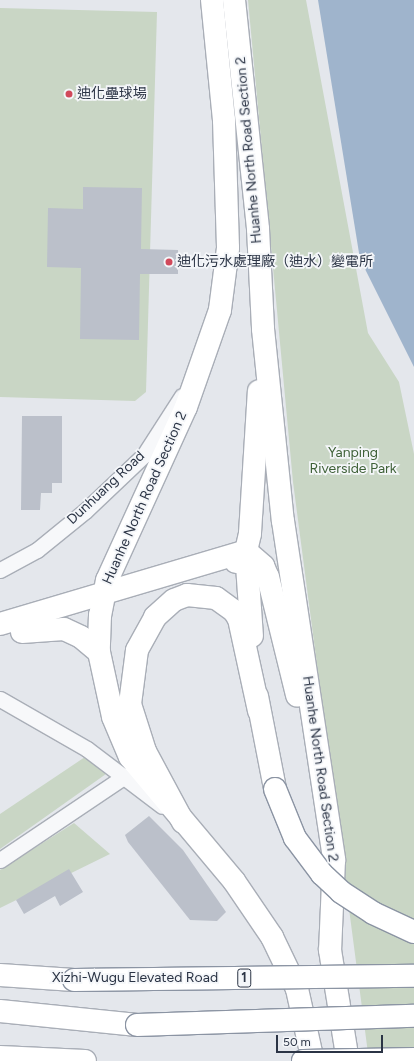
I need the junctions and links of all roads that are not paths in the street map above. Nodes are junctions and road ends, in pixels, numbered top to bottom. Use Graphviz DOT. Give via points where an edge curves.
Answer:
graph roads {
  1 [pos="212,0"];
  2 [pos="234,0"];
  3 [pos="263,330"];
  4 [pos="203,364"];
  5 [pos="246,551"];
  6 [pos="0,570"];
  7 [pos="102,600"];
  8 [pos="0,624"];
  9 [pos="22,632"];
  10 [pos="0,639"];
  11 [pos="99,652"];
  12 [pos="0,699"];
  13 [pos="258,711"];
  14 [pos="125,776"];
  15 [pos="183,822"];
  16 [pos="329,823"];
  17 [pos="0,860"];
  18 [pos="414,932"];
  19 [pos="0,975"];
  20 [pos="414,976"];
  21 [pos="0,1011"];
  22 [pos="414,1016"];
  23 [pos="0,1022"];
  24 [pos="137,1024"];
  25 [pos="0,1057"];
  26 [pos="414,1060"];
  27 [pos="85,1061"];
  28 [pos="303,1061"];
  29 [pos="313,1061"];
  30 [pos="348,1061"];
  1 -- 4 [label="main road, Huanhe North Road Section 2" via="224,120 228,248 220,310"];
  2 -- 3 [label="main road, Huanhe North Road Section 2" via="258,229"];
  3 -- 5 [label="main road" via="250,533"];
  3 -- 16 [label="main road, Huanhe North Road Section 2" via="283,521"];
  4 -- 6 [label="street, Dunhuang Road" via="144,455 85,511 37,550"];
  4 -- 7 [label="main road, Huanhe North Road Section 2" via="111,568"];
  5 -- 7 [label="main road"];
  5 -- 13 [label="main road"];
  5 -- 16 [label="main road" via="264,566 268,577"];
  7 -- 8 [label="main road"];
  7 -- 9 [label="main road"];
  7 -- 11 [label="main road, Huanhe North Road Section 2"];
  9 -- 10 [label="main road"];
  9 -- 11 [label="main road" via="64,628 81,637"];
  11 -- 15 [label="main road, Huanhe North Road Section 2" via="113,717 130,757"];
  12 -- 14 [label="street" via="62,733"];
  13 -- 15 [label="main road" via="240,619 234,611 216,598 187,595 174,600 155,617 137,650 130,704 145,751"];
  13 -- 18 [label="main road, bridge" via="275,789 295,838 322,874 341,892 373,913"];
  14 -- 15 [label="street"];
  14 -- 17 [label="street"];
  15 -- 29 [label="main road, Huanhe North Road Section 2" via="234,881 272,937 297,989"];
  16 -- 30 [label="main road, Huanhe North Road Section 2" via="334,860 330,950"];
  19 -- 20 [label="main road, Xizhi-Wugu Elevated Road / 1, bridge" via="74,980"];
  21 -- 24 [label="main road"];
  22 -- 24 [label="main road, bridge"];
  23 -- 24 [label="main road"];
  25 -- 27 [label="main road"];
  26 -- 28 [label="main road, bridge"];
}
